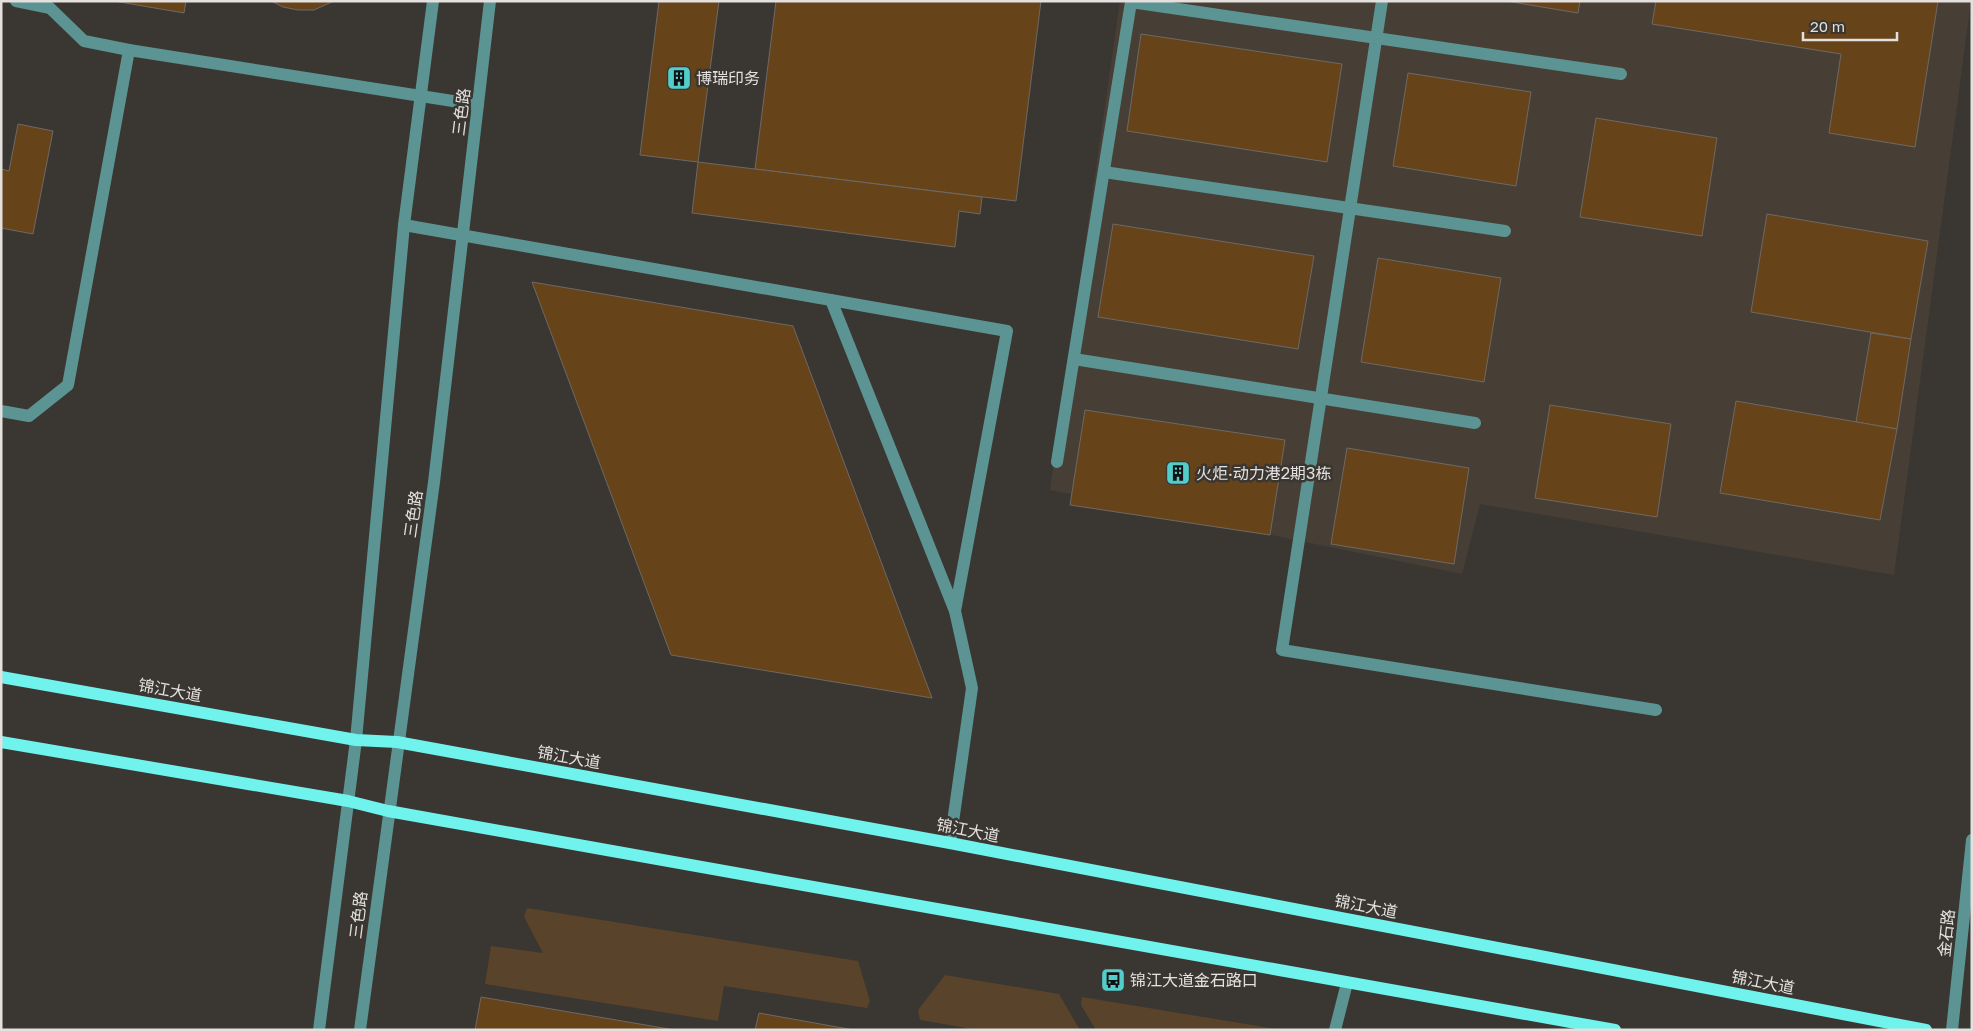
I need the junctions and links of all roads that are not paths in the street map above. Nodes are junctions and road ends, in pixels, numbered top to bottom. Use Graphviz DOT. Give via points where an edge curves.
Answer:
graph roads {
  1 [pos="16,1"];
  2 [pos="433,1"];
  3 [pos="490,1"];
  4 [pos="1382,1"];
  5 [pos="1376,38"];
  6 [pos="129,50"];
  7 [pos="1621,74"];
  8 [pos="421,96"];
  9 [pos="478,105"];
  10 [pos="1104,172"];
  11 [pos="1350,207"];
  12 [pos="404,225"];
  13 [pos="1505,231"];
  14 [pos="463,236"];
  15 [pos="831,300"];
  16 [pos="1074,359"];
  17 [pos="1321,398"];
  18 [pos="1,411"];
  19 [pos="1475,423"];
  20 [pos="1057,462"];
  21 [pos="955,612"];
  22 [pos="1,677"];
  23 [pos="1656,710"];
  24 [pos="356,740"];
  25 [pos="1,742"];
  26 [pos="397,742"];
  27 [pos="348,802"];
  28 [pos="388,811"];
  29 [pos="1972,840"];
  30 [pos="950,843"];
  31 [pos="1347,983"];
  32 [pos="319,1030"];
  33 [pos="360,1030"];
  34 [pos="1335,1030"];
  35 [pos="1615,1030"];
  36 [pos="1926,1030"];
  37 [pos="1952,1030"];
  1 -- 6 [label="street" via="50,8 84,41"];
  2 -- 8 [label="street, 三色路"];
  3 -- 9 [label="street, 三色路"];
  4 -- 5 [label="street"];
  5 -- 7 [label="street"];
  5 -- 10 [label="street" via="1131,2"];
  5 -- 11 [label="street"];
  6 -- 8 [label="street"];
  6 -- 18 [label="street" via="68,385 29,416"];
  8 -- 9 [label="street"];
  8 -- 12 [label="street, 三色路"];
  9 -- 14 [label="street, 三色路"];
  10 -- 11 [label="street"];
  10 -- 16 [label="street"];
  11 -- 13 [label="street"];
  11 -- 17 [label="street"];
  12 -- 14 [label="street"];
  12 -- 24 [label="street, 三色路"];
  14 -- 15 [label="street"];
  14 -- 26 [label="street, 三色路" via="434,482"];
  15 -- 21 [label="street"];
  15 -- 21 [label="street" via="1007,331"];
  16 -- 17 [label="street"];
  16 -- 20 [label="street"];
  17 -- 19 [label="street"];
  17 -- 23 [label="street" via="1282,650"];
  21 -- 30 [label="street" via="972,688"];
  22 -- 24 [label="main road, 锦江大道"];
  24 -- 26 [label="main road, 锦江大道"];
  24 -- 27 [label="street, 三色路"];
  25 -- 27 [label="main road"];
  26 -- 28 [label="street, 三色路"];
  26 -- 30 [label="main road, 锦江大道"];
  27 -- 28 [label="main road"];
  27 -- 32 [label="street, 三色路"];
  28 -- 31 [label="main road"];
  28 -- 33 [label="street, 三色路"];
  29 -- 37 [label="street, 金石路"];
  30 -- 36 [label="main road, 锦江大道"];
  31 -- 34 [label="street"];
  31 -- 35 [label="main road"];
}
